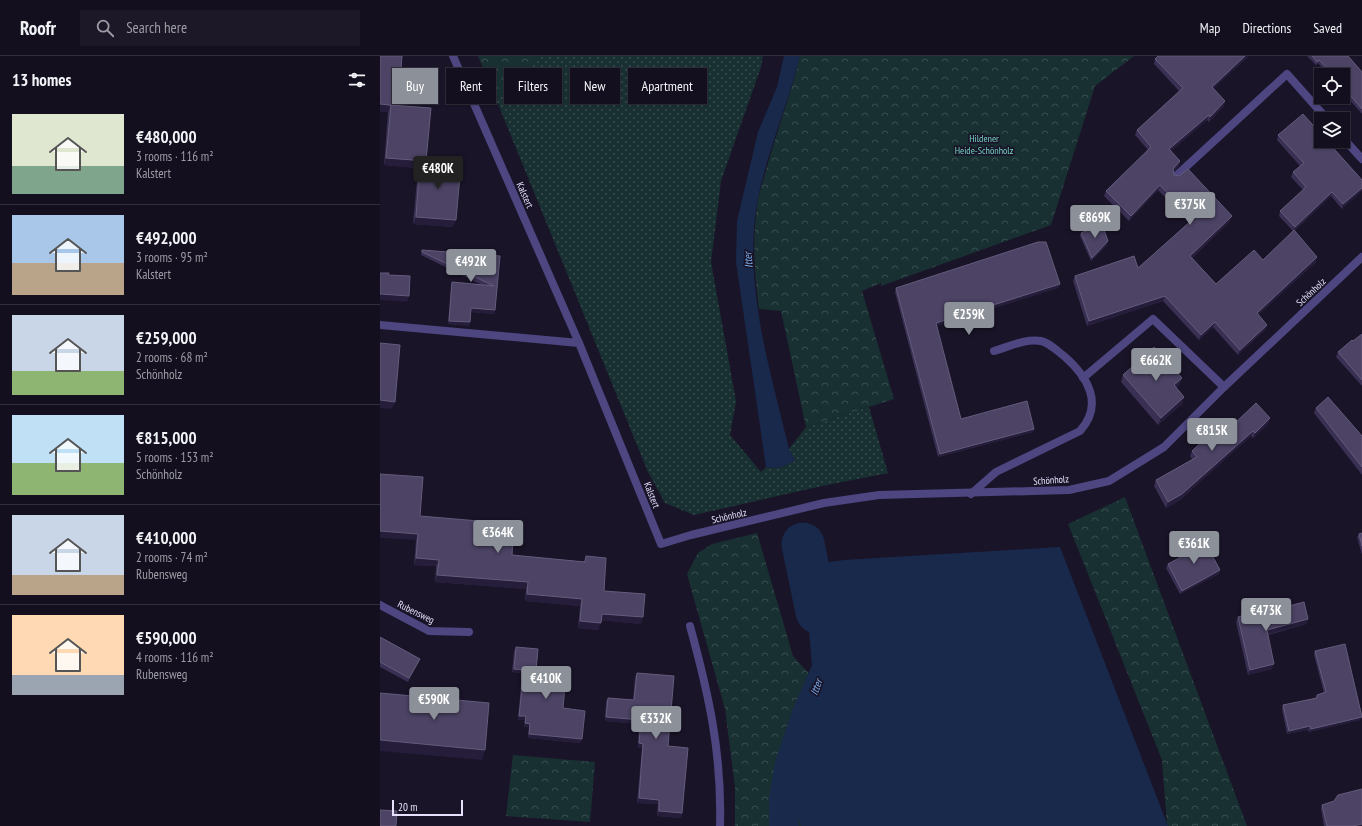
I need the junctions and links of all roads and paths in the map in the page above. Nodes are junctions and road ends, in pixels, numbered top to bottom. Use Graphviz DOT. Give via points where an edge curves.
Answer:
graph roads {
  1 [pos="453,56"];
  2 [pos="1320,112"];
  3 [pos="1350,146"];
  4 [pos="1362,159"];
  5 [pos="1176,176"];
  6 [pos="1362,257"];
  7 [pos="380,325"];
  8 [pos="578,342"];
  9 [pos="994,351"];
  10 [pos="1084,378"];
  11 [pos="1224,387"];
  12 [pos="971,494"];
  13 [pos="661,544"];
  14 [pos="380,605"];
  15 [pos="690,626"];
  16 [pos="469,632"];
  17 [pos="720,826"];
  1 -- 8 [label="street, Kalstert"];
  2 -- 5 [label="street" via="1287,74"];
  3 -- 4 [label="street"];
  6 -- 11 [label="street, Schönholz"];
  7 -- 8 [label="street"];
  8 -- 13 [label="street, Kalstert"];
  9 -- 10 [label="street" via="1033,340 1043,341 1070,362"];
  10 -- 11 [label="street" via="1153,319"];
  10 -- 12 [label="street" via="1090,387 1093,401 1089,422 1080,432 996,472"];
  11 -- 12 [label="street, Schönholz" via="1164,447 1109,481 1069,490"];
  12 -- 13 [label="street, Schönholz" via="879,495 824,503"];
  14 -- 16 [label="street, Rubensweg" via="429,631"];
  15 -- 17 [label="street" via="708,691 715,735 721,796"];
}
